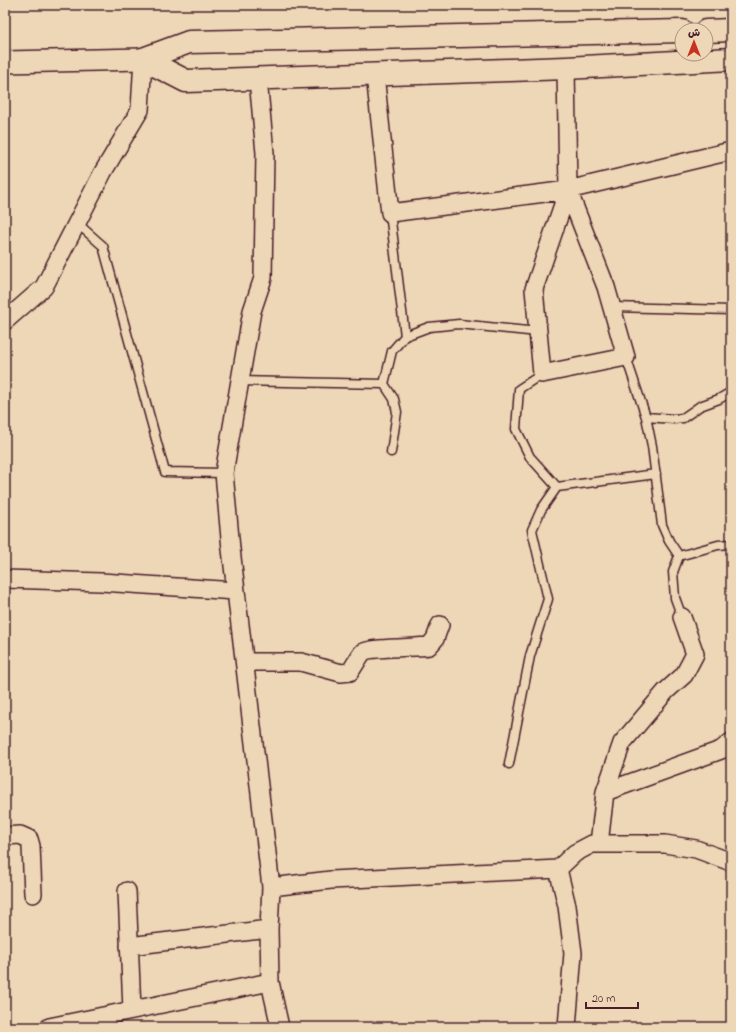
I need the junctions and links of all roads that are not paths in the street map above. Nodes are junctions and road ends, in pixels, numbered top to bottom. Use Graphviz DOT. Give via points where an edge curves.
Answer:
graph roads {
  1 [pos="731,30"];
  2 [pos="674,31"];
  3 [pos="714,31"];
  4 [pos="144,58"];
  5 [pos="731,59"];
  6 [pos="5,62"];
  7 [pos="566,68"];
  8 [pos="375,75"];
  9 [pos="258,79"];
  10 [pos="731,150"];
  11 [pos="568,190"];
  12 [pos="390,213"];
  13 [pos="77,223"];
  14 [pos="612,307"];
  15 [pos="731,310"];
  16 [pos="5,321"];
  17 [pos="538,332"];
  18 [pos="405,336"];
  19 [pos="626,357"];
  20 [pos="542,374"];
  21 [pos="240,381"];
  22 [pos="384,384"];
  23 [pos="731,392"];
  24 [pos="646,417"];
  25 [pos="391,452"];
  26 [pos="224,473"];
  27 [pos="656,474"];
  28 [pos="557,486"];
  29 [pos="731,544"];
  30 [pos="679,556"];
  31 [pos="5,579"];
  32 [pos="236,591"];
  33 [pos="682,617"];
  34 [pos="440,624"];
  35 [pos="245,662"];
  36 [pos="731,742"];
  37 [pos="509,764"];
  38 [pos="605,792"];
  39 [pos="5,836"];
  40 [pos="599,844"];
  41 [pos="731,862"];
  42 [pos="558,869"];
  43 [pos="272,887"];
  44 [pos="127,891"];
  45 [pos="32,894"];
  46 [pos="269,929"];
  47 [pos="129,946"];
  48 [pos="270,982"];
  49 [pos="132,1010"];
  50 [pos="50,1027"];
  51 [pos="280,1027"];
  52 [pos="568,1027"];
  1 -- 3 [label="main road"];
  2 -- 4 [label="main road" via="189,42"];
  4 -- 6 [label="street"];
  4 -- 9 [label="main road" via="186,81"];
  4 -- 13 [label="street" via="140,110 103,172"];
  5 -- 7 [label="main road"];
  7 -- 8 [label="main road"];
  7 -- 11 [label="street"];
  8 -- 9 [label="main road"];
  8 -- 12 [label="street"];
  9 -- 21 [label="street" via="265,153 264,278 252,311"];
  10 -- 11 [label="street"];
  11 -- 12 [label="street"];
  11 -- 14 [label="street"];
  11 -- 17 [label="street" via="534,289"];
  12 -- 18 [label="lane"];
  13 -- 16 [label="street" via="44,287"];
  13 -- 26 [label="lane" via="103,246 165,472"];
  14 -- 15 [label="lane"];
  14 -- 19 [label="street"];
  17 -- 18 [label="lane" via="459,324 429,327"];
  17 -- 20 [label="street"];
  18 -- 22 [label="lane" via="392,350"];
  19 -- 20 [label="street"];
  19 -- 24 [label="lane"];
  20 -- 28 [label="lane" via="519,389 516,429 530,457"];
  21 -- 22 [label="lane"];
  21 -- 26 [label="street"];
  22 -- 25 [label="lane" via="394,399 397,412"];
  23 -- 24 [label="lane" via="700,406 683,418"];
  24 -- 27 [label="lane"];
  26 -- 32 [label="street"];
  27 -- 28 [label="lane"];
  27 -- 30 [label="lane" via="662,525"];
  28 -- 37 [label="lane" via="541,510 532,530 548,599 530,656"];
  29 -- 30 [label="lane"];
  30 -- 33 [label="lane" via="672,572 675,598"];
  31 -- 32 [label="street"];
  32 -- 35 [label="street"];
  33 -- 38 [label="street" via="694,654 684,675 666,691 622,743"];
  34 -- 35 [label="street" via="429,646 371,649 363,652 350,672 341,673 301,662"];
  35 -- 43 [label="street"];
  36 -- 38 [label="street" via="721,750"];
  38 -- 40 [label="street"];
  39 -- 45 [label="street" via="29,839"];
  40 -- 41 [label="street" via="665,844 696,849"];
  40 -- 42 [label="street" via="592,844 574,853"];
  42 -- 43 [label="street" via="331,880"];
  42 -- 52 [label="street" via="567,906 573,953"];
  43 -- 46 [label="street"];
  44 -- 47 [label="street"];
  46 -- 47 [label="street"];
  46 -- 48 [label="street"];
  47 -- 49 [label="street"];
  48 -- 49 [label="street"];
  48 -- 51 [label="street"];
  49 -- 50 [label="street"];
}
